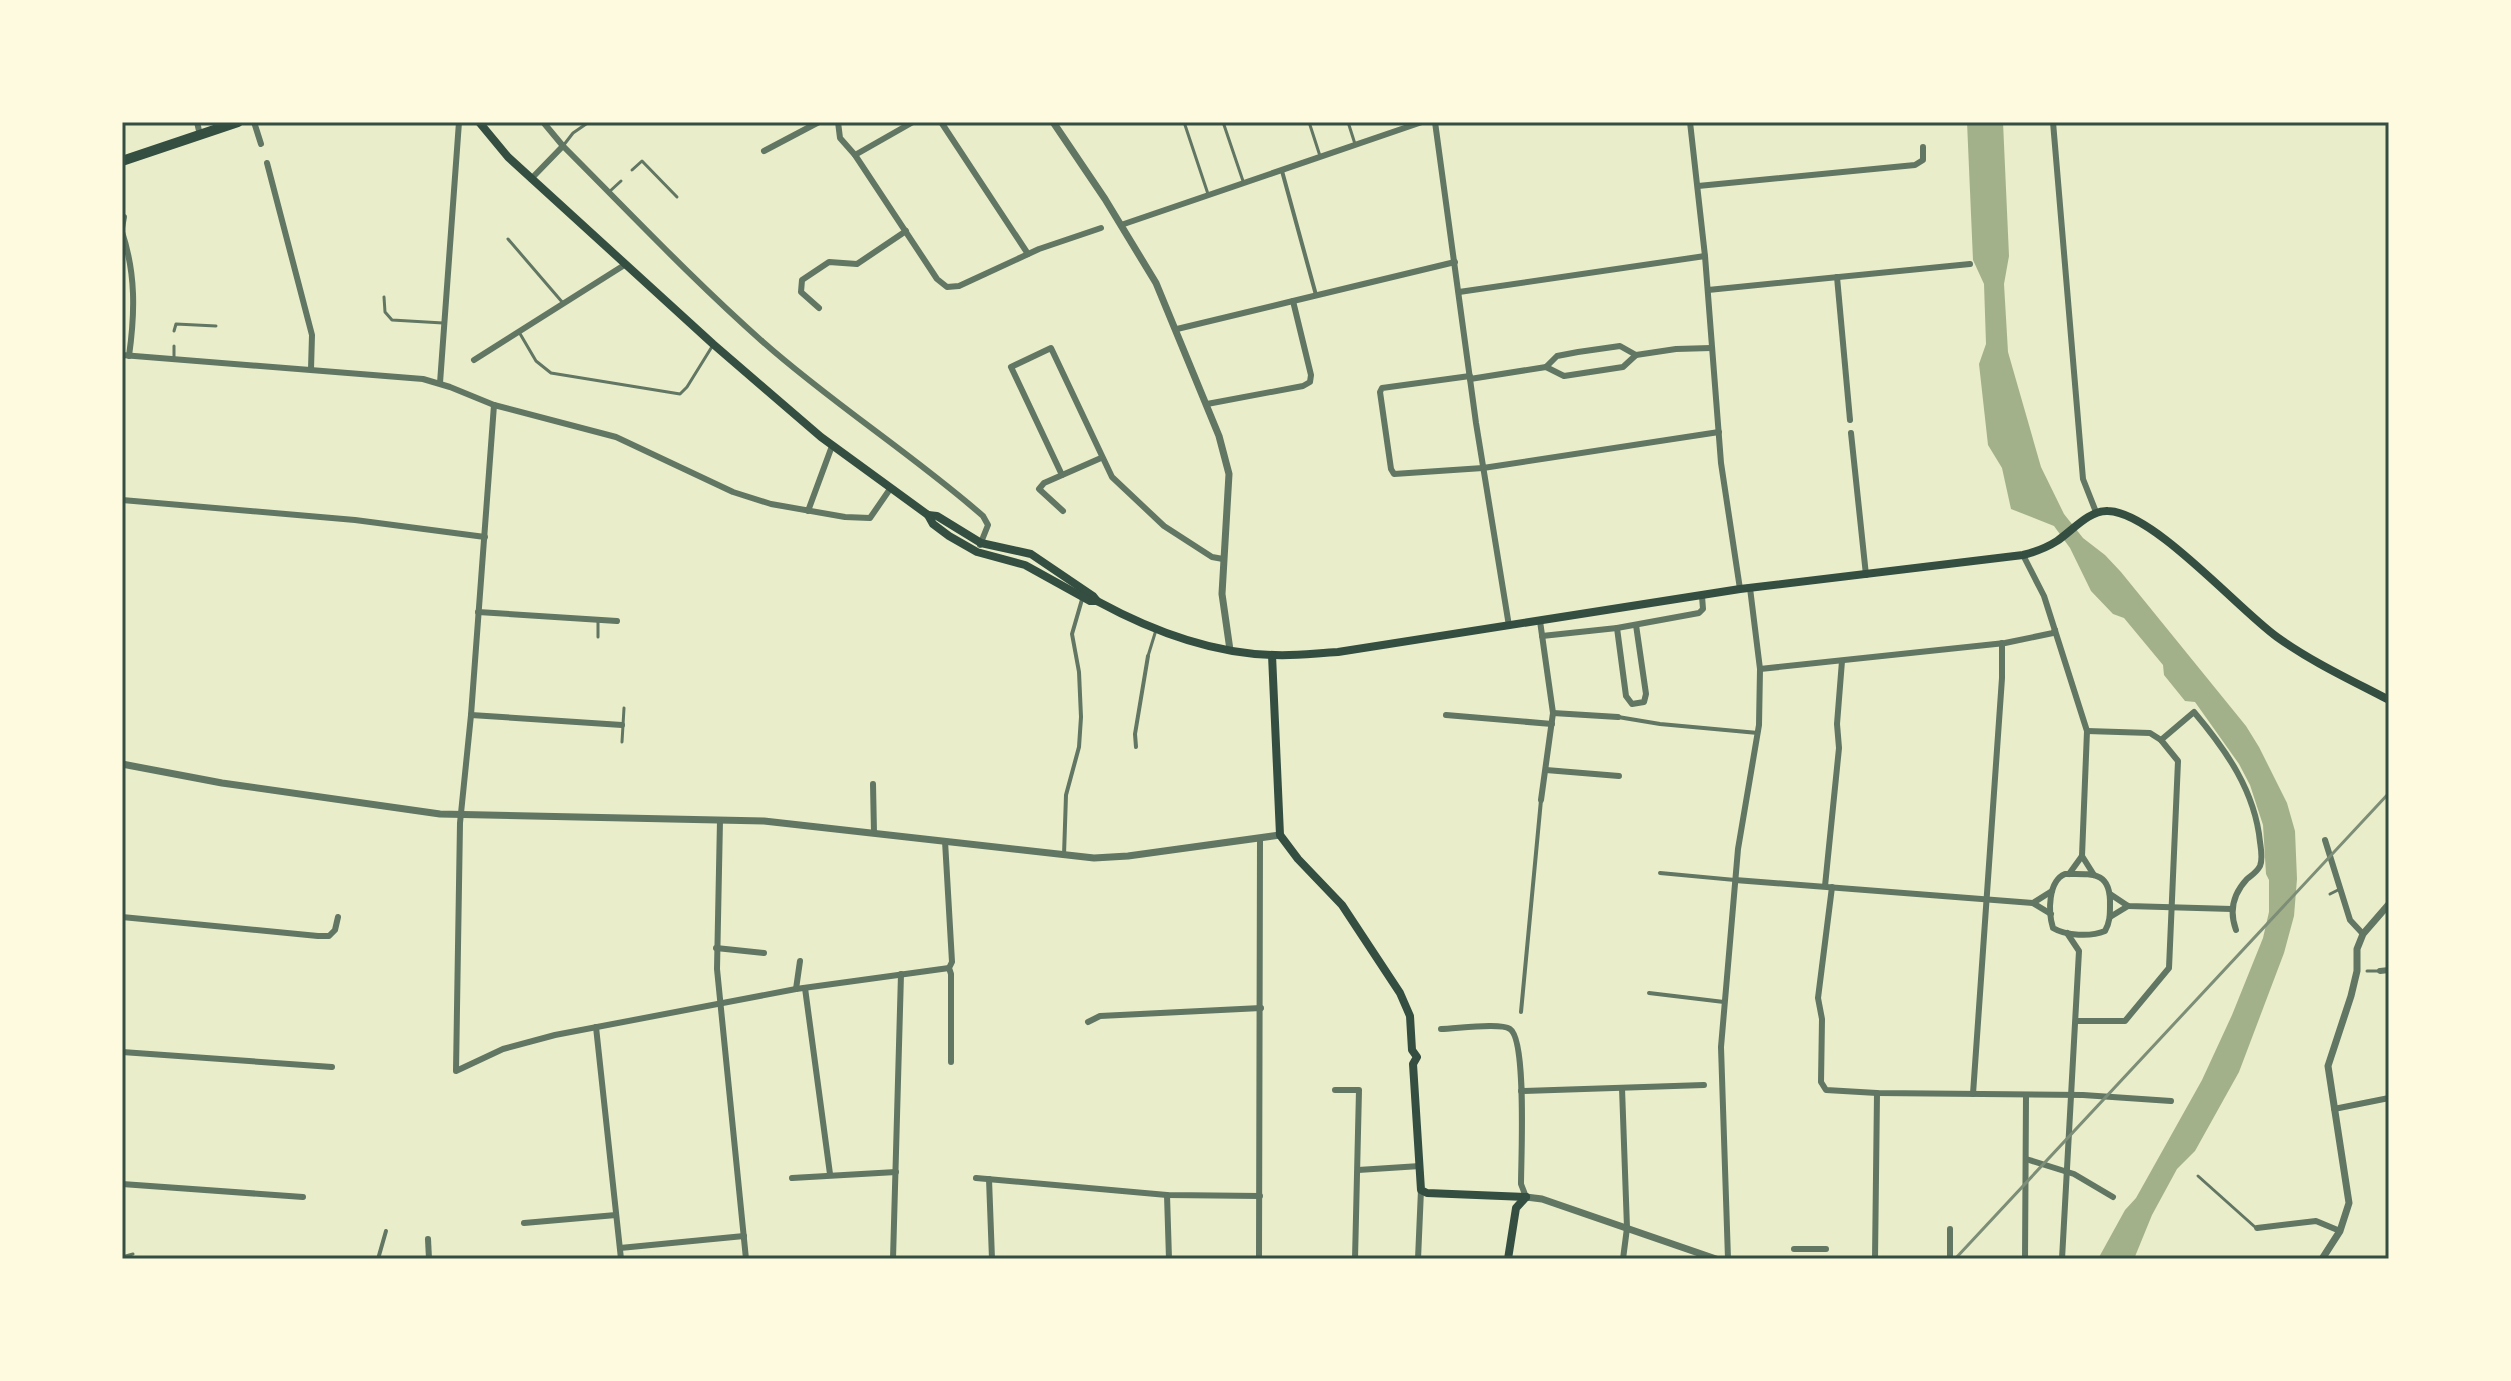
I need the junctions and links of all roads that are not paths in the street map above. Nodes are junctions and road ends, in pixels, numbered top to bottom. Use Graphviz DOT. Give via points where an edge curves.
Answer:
graph roads {
  1 [pos="197,122"];
  2 [pos="238,122"];
  3 [pos="254,122"];
  4 [pos="459,122"];
  5 [pos="479,122"];
  6 [pos="543,122"];
  7 [pos="589,122"];
  8 [pos="819,122"];
  9 [pos="838,122"];
  10 [pos="913,122"];
  11 [pos="941,122"];
  12 [pos="1053,122"];
  13 [pos="1184,122"];
  14 [pos="1223,122"];
  15 [pos="1309,122"];
  16 [pos="1348,122"];
  17 [pos="1422,122"];
  18 [pos="1435,122"];
  19 [pos="1690,122"];
  20 [pos="2053,122"];
  21 [pos="200,135"];
  22 [pos="261,144"];
  23 [pos="1355,144"];
  24 [pos="563,146"];
  25 [pos="1923,147"];
  26 [pos="764,151"];
  27 [pos="855,155"];
  28 [pos="1320,156"];
  29 [pos="122,161"];
  30 [pos="267,163"];
  31 [pos="1281,168"];
  32 [pos="632,170"];
  33 [pos="531,179"];
  34 [pos="621,181"];
  35 [pos="1243,181"];
  36 [pos="1698,186"];
  37 [pos="609,192"];
  38 [pos="1208,194"];
  39 [pos="677,197"];
  40 [pos="124,217"];
  41 [pos="1121,225"];
  42 [pos="1101,228"];
  43 [pos="122,230"];
  44 [pos="906,231"];
  45 [pos="508,239"];
  46 [pos="1028,254"];
  47 [pos="1705,256"];
  48 [pos="1455,262"];
  49 [pos="627,263"];
  50 [pos="1970,264"];
  51 [pos="1837,277"];
  52 [pos="1708,290"];
  53 [pos="1459,292"];
  54 [pos="1316,295"];
  55 [pos="384,297"];
  56 [pos="1293,301"];
  57 [pos="564,304"];
  58 [pos="819,308"];
  59 [pos="446,323"];
  60 [pos="216,326"];
  61 [pos="1177,329"];
  62 [pos="174,331"];
  63 [pos="519,332"];
  64 [pos="713,344"];
  65 [pos="174,346"];
  66 [pos="1711,348"];
  67 [pos="126,355"];
  68 [pos="1636,355"];
  69 [pos="174,359"];
  70 [pos="474,360"];
  71 [pos="1546,367"];
  72 [pos="311,369"];
  73 [pos="1470,377"];
  74 [pos="440,383"];
  75 [pos="1207,404"];
  76 [pos="494,405"];
  77 [pos="1850,420"];
  78 [pos="1719,432"];
  79 [pos="1851,433"];
  80 [pos="832,446"];
  81 [pos="1101,458"];
  82 [pos="1483,468"];
  83 [pos="1062,475"];
  84 [pos="890,489"];
  85 [pos="122,500"];
  86 [pos="808,511"];
  87 [pos="1063,511"];
  88 [pos="2096,512"];
  89 [pos="485,537"];
  90 [pos="979,547"];
  91 [pos="2023,555"];
  92 [pos="1223,559"];
  93 [pos="1866,575"];
  94 [pos="1745,589"];
  95 [pos="1084,594"];
  96 [pos="1702,596"];
  97 [pos="478,612"];
  98 [pos="598,620"];
  99 [pos="617,621"];
  100 [pos="1540,621"];
  101 [pos="1636,625"];
  102 [pos="1509,626"];
  103 [pos="1617,628"];
  104 [pos="1156,630"];
  105 [pos="2055,630"];
  106 [pos="1542,636"];
  107 [pos="598,637"];
  108 [pos="2002,643"];
  109 [pos="1230,650"];
  110 [pos="1272,655"];
  111 [pos="1148,656"];
  112 [pos="1842,661"];
  113 [pos="1760,669"];
  114 [pos="2389,700"];
  115 [pos="624,708"];
  116 [pos="1553,713"];
  117 [pos="471,715"];
  118 [pos="1446,715"];
  119 [pos="1618,717"];
  120 [pos="1552,724"];
  121 [pos="622,725"];
  122 [pos="2087,731"];
  123 [pos="1758,733"];
  124 [pos="2161,740"];
  125 [pos="622,742"];
  126 [pos="1136,747"];
  127 [pos="122,764"];
  128 [pos="1546,770"];
  129 [pos="1619,776"];
  130 [pos="873,784"];
  131 [pos="1541,800"];
  132 [pos="461,816"];
  133 [pos="720,820"];
  134 [pos="874,833"];
  135 [pos="1280,835"];
  136 [pos="1260,838"];
  137 [pos="2325,840"];
  138 [pos="945,841"];
  139 [pos="1064,855"];
  140 [pos="2082,856"];
  141 [pos="1660,873"];
  142 [pos="2069,874"];
  143 [pos="2094,875"];
  144 [pos="1735,880"];
  145 [pos="1829,887"];
  146 [pos="2340,889"];
  147 [pos="2052,891"];
  148 [pos="2110,894"];
  149 [pos="2330,894"];
  150 [pos="1986,900"];
  151 [pos="2033,903"];
  152 [pos="2389,904"];
  153 [pos="2128,906"];
  154 [pos="2172,907"];
  155 [pos="2232,909"];
  156 [pos="2051,914"];
  157 [pos="122,917"];
  158 [pos="338,917"];
  159 [pos="2110,917"];
  160 [pos="2236,930"];
  161 [pos="2067,933"];
  162 [pos="2092,934"];
  163 [pos="2363,934"];
  164 [pos="716,948"];
  165 [pos="2079,951"];
  166 [pos="764,953"];
  167 [pos="800,961"];
  168 [pos="949,968"];
  169 [pos="2389,970"];
  170 [pos="2357,971"];
  171 [pos="2367,971"];
  172 [pos="2380,971"];
  173 [pos="901,974"];
  174 [pos="805,988"];
  175 [pos="796,989"];
  176 [pos="1649,993"];
  177 [pos="1727,1002"];
  178 [pos="721,1004"];
  179 [pos="1261,1008"];
  180 [pos="1521,1012"];
  181 [pos="2076,1021"];
  182 [pos="1088,1022"];
  183 [pos="596,1027"];
  184 [pos="1441,1029"];
  185 [pos="122,1052"];
  186 [pos="951,1062"];
  187 [pos="332,1067"];
  188 [pos="1704,1085"];
  189 [pos="1622,1088"];
  190 [pos="1335,1090"];
  191 [pos="1521,1091"];
  192 [pos="1877,1093"];
  193 [pos="1973,1094"];
  194 [pos="2026,1095"];
  195 [pos="2073,1095"];
  196 [pos="2389,1098"];
  197 [pos="2171,1101"];
  198 [pos="2334,1109"];
  199 [pos="2026,1159"];
  200 [pos="1420,1166"];
  201 [pos="1358,1170"];
  202 [pos="896,1172"];
  203 [pos="2068,1172"];
  204 [pos="830,1174"];
  205 [pos="2198,1176"];
  206 [pos="792,1178"];
  207 [pos="976,1178"];
  208 [pos="989,1179"];
  209 [pos="122,1184"];
  210 [pos="1421,1190"];
  211 [pos="1167,1195"];
  212 [pos="1260,1196"];
  213 [pos="303,1197"];
  214 [pos="1526,1197"];
  215 [pos="2113,1197"];
  216 [pos="616,1215"];
  217 [pos="524,1223"];
  218 [pos="1627,1228"];
  219 [pos="2257,1228"];
  220 [pos="1950,1229"];
  221 [pos="386,1231"];
  222 [pos="2340,1231"];
  223 [pos="744,1236"];
  224 [pos="428,1239"];
  225 [pos="620,1248"];
  226 [pos="1826,1249"];
  227 [pos="133,1254"];
  228 [pos="122,1257"];
  229 [pos="1702,1257"];
  230 [pos="378,1259"];
  231 [pos="429,1259"];
  232 [pos="621,1259"];
  233 [pos="746,1259"];
  234 [pos="893,1259"];
  235 [pos="992,1259"];
  236 [pos="1169,1259"];
  237 [pos="1259,1259"];
  238 [pos="1355,1259"];
  239 [pos="1418,1259"];
  240 [pos="1508,1259"];
  241 [pos="1623,1259"];
  242 [pos="1716,1259"];
  243 [pos="1728,1259"];
  244 [pos="1799,1259"];
  245 [pos="1875,1259"];
  246 [pos="1950,1259"];
  247 [pos="2025,1259"];
  248 [pos="2062,1259"];
  249 [pos="2322,1259"];
  1 -- 21 [label="street"];
  2 -- 21 [label="highway"];
  3 -- 22 [label="street"];
  4 -- 59 [label="street"];
  5 -- 33 [label="main road"];
  6 -- 24 [label="street"];
  7 -- 24 [label="lane"];
  8 -- 26 [label="street"];
  9 -- 27 [label="street" via="840,138"];
  10 -- 27 [label="street"];
  11 -- 46 [label="street"];
  12 -- 41 [label="street"];
  13 -- 38 [label="lane"];
  14 -- 35 [label="lane"];
  15 -- 28 [label="lane"];
  16 -- 23 [label="lane"];
  17 -- 23 [label="street"];
  18 -- 48 [label="street"];
  19 -- 36 [label="street"];
  20 -- 88 [label="street" via="2083,479"];
  21 -- 29 [label="highway"];
  23 -- 28 [label="street"];
  24 -- 33 [label="street"];
  24 -- 37 [label="street"];
  25 -- 36 [label="street" via="1923,160 1915,165"];
  27 -- 44 [label="street"];
  28 -- 31 [label="street"];
  30 -- 72 [label="street" via="312,335"];
  31 -- 35 [label="street"];
  31 -- 54 [label="street"];
  32 -- 39 [label="lane" via="642,161"];
  33 -- 49 [label="main road"];
  34 -- 37 [label="lane"];
  35 -- 38 [label="street"];
  36 -- 47 [label="street"];
  37 -- 90 [label="street" via="764,343 983,516 988,525"];
  38 -- 41 [label="street"];
  40 -- 43 [label="street"];
  41 -- 61 [label="street"];
  42 -- 46 [label="street"];
  43 -- 67 [label="street" via="133,277"];
  44 -- 46 [label="street" via="947,287"];
  44 -- 58 [label="street" via="857,264 829,262 802,280 801,292"];
  45 -- 57 [label="lane"];
  47 -- 52 [label="street"];
  47 -- 53 [label="street"];
  48 -- 53 [label="street"];
  48 -- 54 [label="street"];
  49 -- 57 [label="street"];
  49 -- 64 [label="main road"];
  50 -- 51 [label="street"];
  51 -- 52 [label="street"];
  51 -- 77 [label="street"];
  52 -- 66 [label="street"];
  53 -- 73 [label="street"];
  54 -- 56 [label="street"];
  55 -- 59 [label="lane" via="392,320"];
  56 -- 61 [label="street"];
  56 -- 75 [label="street" via="1310,382"];
  57 -- 63 [label="street"];
  59 -- 74 [label="street"];
  60 -- 62 [label="lane" via="176,324"];
  61 -- 75 [label="street"];
  63 -- 64 [label="lane" via="536,361 551,373 680,394"];
  63 -- 70 [label="street"];
  64 -- 80 [label="main road"];
  65 -- 69 [label="lane"];
  66 -- 68 [label="street"];
  66 -- 78 [label="street"];
  67 -- 69 [label="street"];
  68 -- 71 [label="street" via="1620,346 1561,355"];
  68 -- 71 [label="street" via="1623,367 1564,376"];
  69 -- 72 [label="street"];
  71 -- 73 [label="street"];
  72 -- 74 [label="street"];
  73 -- 82 [label="street"];
  73 -- 82 [label="street" via="1380,392 1394,474"];
  74 -- 76 [label="street"];
  75 -- 92 [label="street" via="1229,474"];
  76 -- 86 [label="street" via="616,437 733,492"];
  76 -- 89 [label="street"];
  77 -- 79 [label="lane"];
  78 -- 82 [label="street"];
  78 -- 94 [label="street"];
  79 -- 93 [label="street"];
  80 -- 84 [label="main road"];
  80 -- 86 [label="street"];
  81 -- 83 [label="street"];
  81 -- 83 [label="street" via="1051,348 1011,367"];
  81 -- 92 [label="street" via="1148,513 1212,557"];
  82 -- 102 [label="street"];
  83 -- 87 [label="street" via="1039,489"];
  84 -- 86 [label="street" via="870,518"];
  84 -- 90 [label="main road"];
  85 -- 89 [label="street"];
  88 -- 91 [label="main road" via="2042,550"];
  88 -- 114 [label="main road" via="2121,513 2162,537 2277,637"];
  89 -- 97 [label="street"];
  90 -- 95 [label="main road" via="1031,554"];
  91 -- 93 [label="main road"];
  91 -- 105 [label="street"];
  92 -- 109 [label="street" via="1222,603"];
  93 -- 94 [label="main road"];
  94 -- 96 [label="main road"];
  94 -- 113 [label="street"];
  95 -- 104 [label="main road"];
  95 -- 139 [label="street" via="1072,634 1079,672 1080,739 1066,795"];
  96 -- 100 [label="main road"];
  96 -- 101 [label="street" via="1703,612"];
  97 -- 98 [label="street"];
  97 -- 117 [label="street"];
  98 -- 99 [label="street"];
  98 -- 107 [label="lane"];
  100 -- 102 [label="main road"];
  100 -- 106 [label="street"];
  101 -- 103 [label="street"];
  101 -- 103 [label="street" via="1646,694 1637,705 1626,696"];
  102 -- 110 [label="main road" via="1338,652"];
  103 -- 106 [label="street"];
  104 -- 109 [label="main road"];
  104 -- 111 [label="lane"];
  105 -- 108 [label="street"];
  105 -- 122 [label="street"];
  106 -- 116 [label="street"];
  108 -- 112 [label="street"];
  108 -- 150 [label="street"];
  109 -- 110 [label="main road"];
  110 -- 135 [label="main road"];
  111 -- 126 [label="street"];
  112 -- 113 [label="street"];
  112 -- 145 [label="street"];
  113 -- 123 [label="street"];
  115 -- 121 [label="lane"];
  116 -- 119 [label="street"];
  116 -- 120 [label="street"];
  117 -- 121 [label="street"];
  117 -- 132 [label="street"];
  118 -- 120 [label="street"];
  119 -- 123 [label="street"];
  120 -- 128 [label="street"];
  121 -- 125 [label="lane"];
  122 -- 124 [label="street" via="2150,733"];
  122 -- 140 [label="street"];
  123 -- 144 [label="street"];
  124 -- 154 [label="street" via="2178,761"];
  124 -- 155 [label="street" via="2194,712 2247,790 2261,860"];
  127 -- 132 [label="street"];
  128 -- 129 [label="street"];
  128 -- 131 [label="street"];
  130 -- 134 [label="street"];
  131 -- 180 [label="street"];
  132 -- 133 [label="street"];
  132 -- 183 [label="street" via="456,1071 503,1049"];
  133 -- 134 [label="street"];
  133 -- 164 [label="street"];
  134 -- 138 [label="street"];
  135 -- 136 [label="street"];
  135 -- 200 [label="main road" via="1342,905 1410,1016 1417,1059 1413,1064"];
  136 -- 139 [label="street" via="1121,856"];
  136 -- 179 [label="street"];
  137 -- 146 [label="street"];
  138 -- 139 [label="street"];
  138 -- 168 [label="street"];
  140 -- 142 [label="street"];
  140 -- 143 [label="street"];
  141 -- 144 [label="street"];
  142 -- 143 [label="street"];
  142 -- 147 [label="street" via="2057,878"];
  143 -- 148 [label="street" via="2106,881"];
  144 -- 145 [label="street"];
  144 -- 177 [label="street"];
  145 -- 150 [label="street"];
  145 -- 192 [label="street" via="1818,998 1821,1082 1826,1090"];
  146 -- 149 [label="lane"];
  146 -- 163 [label="street" via="2350,920"];
  147 -- 151 [label="street"];
  147 -- 156 [label="street"];
  148 -- 153 [label="street"];
  148 -- 159 [label="street"];
  150 -- 151 [label="street"];
  150 -- 193 [label="street"];
  151 -- 156 [label="street"];
  152 -- 163 [label="street"];
  153 -- 154 [label="street"];
  153 -- 159 [label="street"];
  154 -- 155 [label="street"];
  154 -- 181 [label="street" via="2168,972 2125,1021"];
  155 -- 160 [label="street"];
  156 -- 161 [label="street" via="2053,928"];
  157 -- 158 [label="street" via="329,936"];
  159 -- 162 [label="street" via="2105,931"];
  161 -- 162 [label="street"];
  161 -- 165 [label="street"];
  162 -- 165 [label="street"];
  163 -- 170 [label="street"];
  164 -- 166 [label="street"];
  164 -- 178 [label="street"];
  165 -- 181 [label="street"];
  167 -- 175 [label="street"];
  168 -- 173 [label="street"];
  168 -- 186 [label="street"];
  169 -- 172 [label="street"];
  170 -- 171 [label="street"];
  170 -- 198 [label="street" via="2328,1066"];
  171 -- 172 [label="lane"];
  173 -- 174 [label="street"];
  173 -- 202 [label="street"];
  174 -- 175 [label="street"];
  174 -- 204 [label="street"];
  175 -- 178 [label="street"];
  176 -- 177 [label="street"];
  177 -- 243 [label="street" via="1721,1055"];
  178 -- 183 [label="street"];
  178 -- 223 [label="street"];
  179 -- 182 [label="street" via="1100,1016"];
  179 -- 212 [label="street"];
  181 -- 195 [label="street"];
  183 -- 216 [label="street"];
  184 -- 191 [label="street" via="1510,1029 1519,1043"];
  185 -- 187 [label="street"];
  188 -- 189 [label="street"];
  189 -- 191 [label="street"];
  189 -- 218 [label="street"];
  190 -- 201 [label="street" via="1359,1090"];
  191 -- 214 [label="street" via="1521,1184"];
  192 -- 193 [label="street"];
  192 -- 245 [label="street"];
  193 -- 194 [label="street"];
  194 -- 195 [label="street"];
  194 -- 199 [label="street"];
  195 -- 197 [label="street"];
  195 -- 203 [label="street"];
  196 -- 198 [label="street"];
  198 -- 222 [label="street" via="2350,1191"];
  199 -- 203 [label="street"];
  199 -- 247 [label="street"];
  200 -- 201 [label="street"];
  200 -- 210 [label="main road"];
  201 -- 238 [label="street"];
  202 -- 204 [label="street"];
  202 -- 234 [label="street"];
  203 -- 215 [label="street"];
  203 -- 248 [label="street"];
  204 -- 206 [label="street"];
  205 -- 219 [label="lane"];
  207 -- 208 [label="street"];
  208 -- 211 [label="street"];
  208 -- 235 [label="street"];
  209 -- 213 [label="street"];
  210 -- 214 [label="main road"];
  210 -- 239 [label="street"];
  211 -- 212 [label="street"];
  211 -- 236 [label="street"];
  212 -- 237 [label="street"];
  214 -- 218 [label="street"];
  214 -- 240 [label="main road" via="1516,1208"];
  216 -- 217 [label="street"];
  216 -- 225 [label="street"];
  218 -- 229 [label="street"];
  218 -- 241 [label="street"];
  219 -- 222 [label="street" via="2316,1221"];
  220 -- 246 [label="street"];
  221 -- 230 [label="street"];
  222 -- 249 [label="street"];
  223 -- 225 [label="street"];
  223 -- 233 [label="street"];
  224 -- 231 [label="street"];
  225 -- 232 [label="street"];
  226 -- 244 [label="street" via="1797,1249"];
  227 -- 228 [label="lane"];
  229 -- 242 [label="street"];
}
